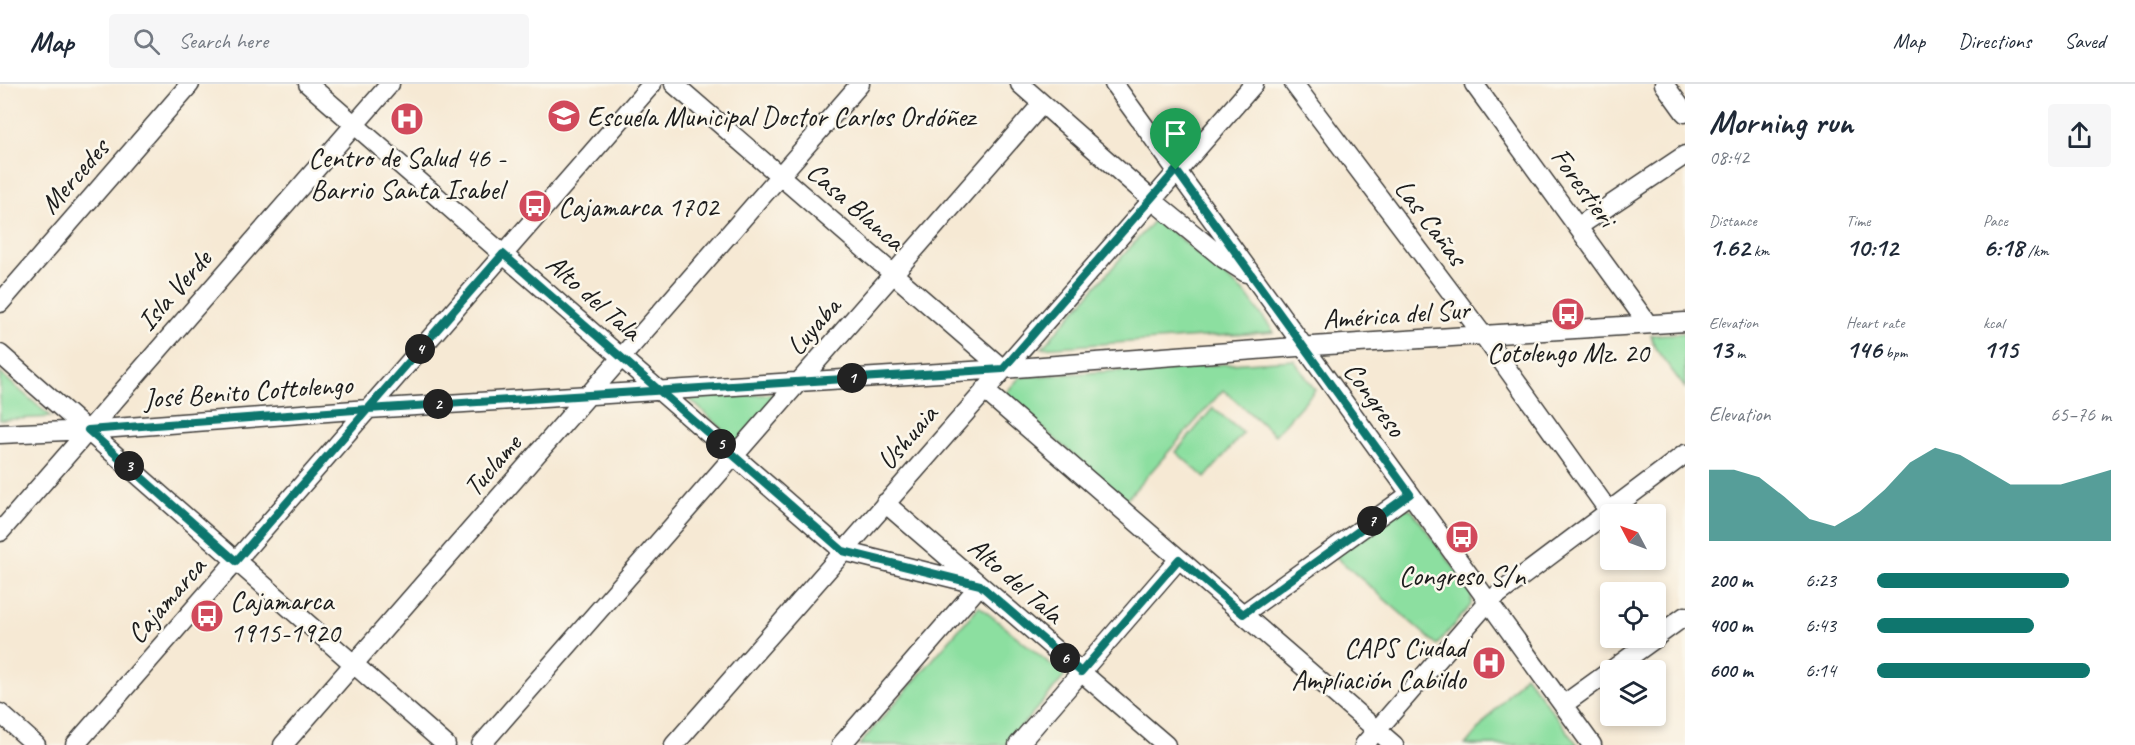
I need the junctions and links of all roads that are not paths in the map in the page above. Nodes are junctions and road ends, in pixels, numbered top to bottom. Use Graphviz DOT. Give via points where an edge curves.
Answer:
graph roads {
  1 [pos="190,84"];
  2 [pos="308,84"];
  3 [pos="390,84"];
  4 [pos="652,84"];
  5 [pos="674,84"];
  6 [pos="860,84"];
  7 [pos="1020,84"];
  8 [pos="1114,84"];
  9 [pos="1254,84"];
  10 [pos="1294,84"];
  11 [pos="1474,84"];
  12 [pos="1664,84"];
  13 [pos="1042,104"];
  14 [pos="1685,113"];
  15 [pos="355,125"];
  16 [pos="1685,155"];
  17 [pos="1176,170"];
  18 [pos="780,176"];
  19 [pos="1151,199"];
  20 [pos="1579,226"];
  21 [pos="503,254"];
  22 [pos="893,273"];
  23 [pos="1254,278"];
  24 [pos="0,303"];
  25 [pos="1685,322"];
  26 [pos="1648,324"];
  27 [pos="1483,335"];
  28 [pos="1304,347"];
  29 [pos="0,354"];
  30 [pos="622,358"];
  31 [pos="1003,369"];
  32 [pos="800,381"];
  33 [pos="659,390"];
  34 [pos="984,390"];
  35 [pos="590,395"];
  36 [pos="368,409"];
  37 [pos="88,430"];
  38 [pos="0,434"];
  39 [pos="1685,454"];
  40 [pos="734,456"];
  41 [pos="1410,494"];
  42 [pos="885,503"];
  43 [pos="1604,504"];
  44 [pos="1616,504"];
  45 [pos="1600,516"];
  46 [pos="0,532"];
  47 [pos="843,551"];
  48 [pos="1179,559"];
  49 [pos="236,561"];
  50 [pos="980,585"];
  51 [pos="1488,602"];
  52 [pos="1243,614"];
  53 [pos="1685,616"];
  54 [pos="1666,630"];
  55 [pos="1641,648"];
  56 [pos="354,664"];
  57 [pos="1081,672"];
  58 [pos="1563,705"];
  59 [pos="0,713"];
  60 [pos="1377,730"];
  61 [pos="36,745"];
  62 [pos="75,745"];
  63 [pos="283,745"];
  64 [pos="446,745"];
  65 [pos="481,745"];
  66 [pos="674,745"];
  67 [pos="841,745"];
  68 [pos="1018,745"];
  69 [pos="1166,745"];
  70 [pos="1364,745"];
  71 [pos="1394,745"];
  72 [pos="1592,745"];
  1 -- 24 [label="street, Mercedes"];
  2 -- 15 [label="street, Alto del Tala"];
  3 -- 15 [label="street, Isla Verde"];
  4 -- 21 [label="street, Cajamarca"];
  5 -- 18 [label="street, Casa Blanca"];
  6 -- 18 [label="street, Tuclame"];
  7 -- 13 [label="street"];
  8 -- 17 [label="street, Congreso"];
  9 -- 17 [label="street, Ushuaia"];
  10 -- 27 [label="street, Las Cañas"];
  11 -- 20 [label="street, Forestieri"];
  12 -- 14 [label="street"];
  13 -- 19 [label="street"];
  13 -- 22 [label="street, Luyaba"];
  15 -- 21 [label="street, Alto del Tala"];
  15 -- 37 [label="street, Isla Verde"];
  16 -- 20 [label="street"];
  17 -- 19 [label="street, Ushuaia"];
  17 -- 23 [label="street, Congreso"];
  18 -- 22 [label="street, Casa Blanca"];
  18 -- 30 [label="street, Tuclame"];
  19 -- 23 [label="street" via="1224,259"];
  19 -- 31 [label="street, Ushuaia"];
  20 -- 26 [label="street, Forestieri"];
  21 -- 30 [label="street, Alto del Tala"];
  21 -- 36 [label="street, Cajamarca"];
  22 -- 31 [label="street, Casa Blanca"];
  22 -- 32 [label="street, Luyaba"];
  23 -- 28 [label="street, Congreso"];
  25 -- 26 [label="street, América del Sur"];
  26 -- 27 [label="street, América del Sur"];
  27 -- 28 [label="street, América del Sur"];
  27 -- 43 [label="street, Las Cañas"];
  28 -- 31 [label="street, América del Sur"];
  28 -- 41 [label="street, Congreso"];
  29 -- 37 [label="street"];
  30 -- 33 [label="street, Alto del Tala"];
  30 -- 35 [label="street, Tuclame"];
  31 -- 32 [label="street, José Benito Cottolengo"];
  31 -- 34 [label="street, Ushuaia"];
  32 -- 33 [label="street, José Benito Cottolengo"];
  32 -- 40 [label="street, Luyaba"];
  33 -- 35 [label="street, José Benito Cottolengo"];
  33 -- 40 [label="street, Alto del Tala"];
  34 -- 42 [label="street, Ushuaia"];
  34 -- 48 [label="street"];
  35 -- 36 [label="street, José Benito Cottolengo"];
  35 -- 56 [label="street, Tuclame"];
  36 -- 37 [label="street, José Benito Cottolengo"];
  36 -- 49 [label="street, Cajamarca"];
  37 -- 38 [label="street, José Benito Cottolengo"];
  37 -- 46 [label="street, Isla Verde"];
  37 -- 49 [label="street"];
  39 -- 44 [label="street"];
  40 -- 47 [label="street, Alto del Tala"];
  40 -- 65 [label="street, Luyaba"];
  41 -- 51 [label="street, Congreso"];
  41 -- 52 [label="street"];
  42 -- 47 [label="street, Ushuaia"];
  42 -- 50 [label="street, Alto del Tala"];
  45 -- 51 [label="street"];
  47 -- 50 [label="street"];
  47 -- 66 [label="street, Ushuaia"];
  48 -- 52 [label="street"];
  48 -- 57 [label="street"];
  49 -- 56 [label="street"];
  49 -- 62 [label="street, Cajamarca"];
  50 -- 57 [label="street, Alto del Tala"];
  50 -- 67 [label="street"];
  51 -- 58 [label="street, Congreso"];
  51 -- 60 [label="street"];
  52 -- 60 [label="street"];
  53 -- 54 [label="street"];
  55 -- 58 [label="street"];
  56 -- 63 [label="street, Tuclame"];
  56 -- 64 [label="street"];
  57 -- 68 [label="street"];
  57 -- 69 [label="street, Alto del Tala"];
  58 -- 72 [label="street, Congreso"];
  59 -- 61 [label="street"];
  60 -- 70 [label="street"];
  60 -- 71 [label="street"];
}
